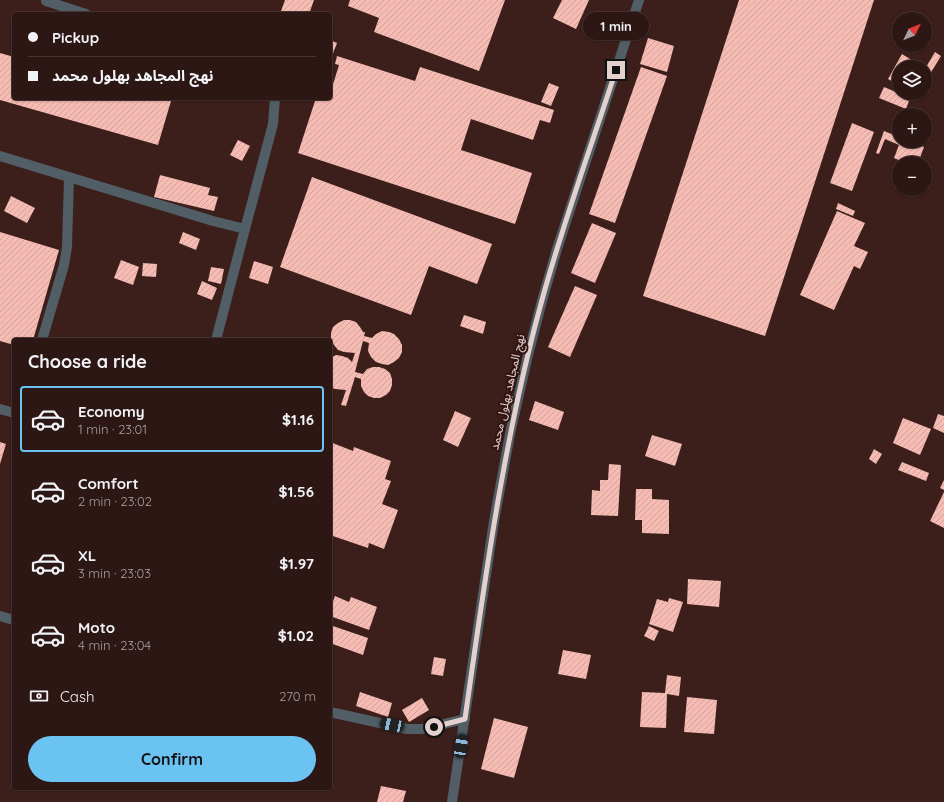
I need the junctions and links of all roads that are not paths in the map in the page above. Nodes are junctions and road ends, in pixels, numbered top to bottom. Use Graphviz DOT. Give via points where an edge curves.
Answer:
graph roads {
  1 [pos="44,0"];
  2 [pos="639,0"];
  3 [pos="80,12"];
  4 [pos="275,100"];
  5 [pos="0,156"];
  6 [pos="69,177"];
  7 [pos="245,229"];
  8 [pos="43,338"];
  9 [pos="217,338"];
  10 [pos="0,409"];
  11 [pos="12,412"];
  12 [pos="0,616"];
  13 [pos="12,619"];
  14 [pos="332,712"];
  15 [pos="465,719"];
  16 [pos="452,802"];
  1 -- 3 [label="street"];
  2 -- 15 [label="street, نهج المجاهد بهلول محمد" via="557,249 528,356 494,521"];
  4 -- 7 [label="street" via="273,124"];
  5 -- 6 [label="street"];
  6 -- 7 [label="street"];
  6 -- 8 [label="street" via="64,266"];
  7 -- 9 [label="street"];
  10 -- 11 [label="street"];
  12 -- 13 [label="street"];
  14 -- 15 [label="street" via="407,729 422,729"];
  15 -- 16 [label="street, نهج المجاهد بهلول محمد"];
}
